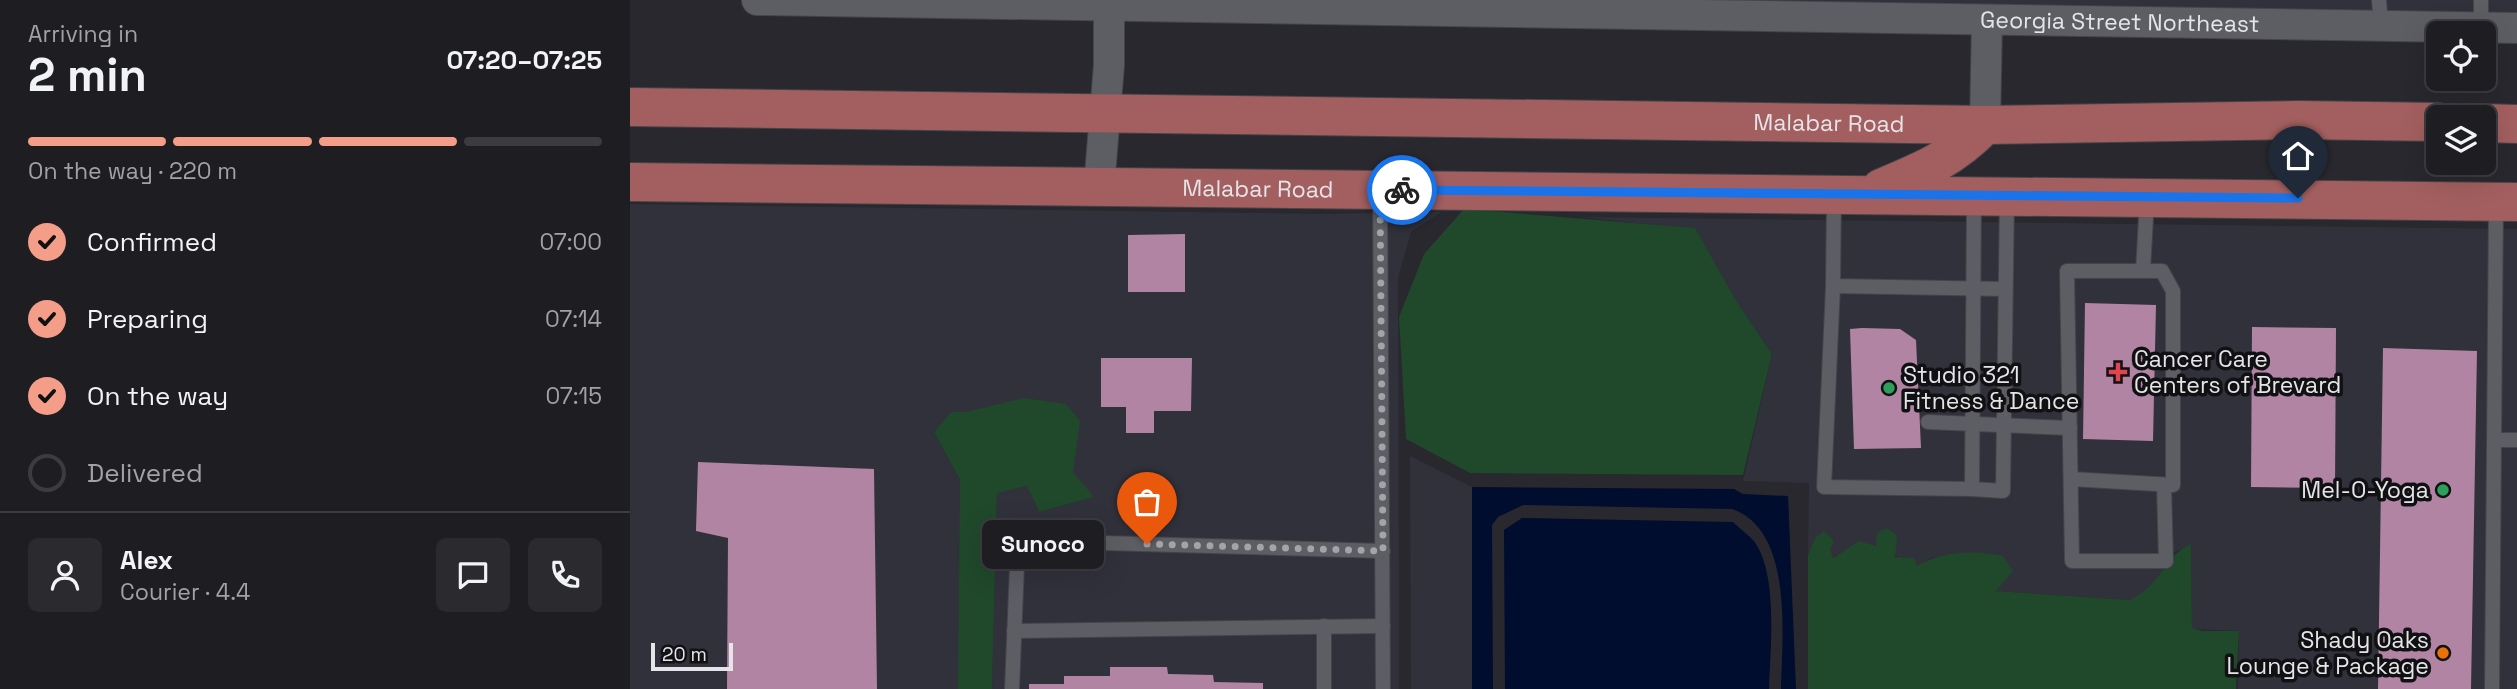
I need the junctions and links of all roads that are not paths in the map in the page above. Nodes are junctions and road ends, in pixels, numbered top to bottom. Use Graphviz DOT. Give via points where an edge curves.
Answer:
graph roads {
  1 [pos="757,0"];
  2 [pos="809,0"];
  3 [pos="909,1"];
  4 [pos="1109,2"];
  5 [pos="1637,7"];
  6 [pos="1760,8"];
  7 [pos="1954,10"];
  8 [pos="2006,13"];
  9 [pos="2380,13"];
  10 [pos="2481,14"];
  11 [pos="2517,28"];
  12 [pos="630,107"];
  13 [pos="1105,112"];
  14 [pos="2426,122"];
  15 [pos="2496,123"];
  16 [pos="2517,124"];
  17 [pos="1985,125"];
  18 [pos="630,182"];
  19 [pos="1099,187"];
  20 [pos="1380,189"];
  21 [pos="1850,194"];
  22 [pos="1990,195"];
  23 [pos="2147,197"];
  24 [pos="2506,201"];
  25 [pos="2143,271"];
  26 [pos="1833,286"];
  27 [pos="1974,288"];
  28 [pos="2005,289"];
  29 [pos="1928,422"];
  30 [pos="1974,424"];
  31 [pos="2004,426"];
  32 [pos="2070,428"];
  33 [pos="2495,440"];
  34 [pos="2517,440"];
  35 [pos="2071,479"];
  36 [pos="2164,485"];
  37 [pos="1972,489"];
  38 [pos="1383,551"];
  39 [pos="1324,626"];
  40 [pos="1383,626"];
  41 [pos="1014,631"];
  42 [pos="1012,689"];
  43 [pos="1324,689"];
  44 [pos="1383,689"];
  45 [pos="2492,689"];
  1 -- 2 [label="street, Georgia Street Northeast"];
  2 -- 3 [label="street, Georgia Street Northeast"];
  3 -- 4 [label="street, Georgia Street Northeast"];
  4 -- 5 [label="street, Georgia Street Northeast"];
  4 -- 13 [label="street"];
  5 -- 6 [label="street, Georgia Street Northeast"];
  6 -- 7 [label="street, Georgia Street Northeast"];
  7 -- 8 [label="street, Georgia Street Northeast"];
  8 -- 9 [label="street, Georgia Street Northeast"];
  8 -- 17 [label="street"];
  9 -- 10 [label="street, Georgia Street Northeast"];
  10 -- 11 [label="street, Georgia Street Northeast"];
  12 -- 13 [label="main road, Malabar Road"];
  13 -- 17 [label="main road, Malabar Road"];
  13 -- 19 [label="street"];
  14 -- 17 [label="main road, Malabar Road"];
  15 -- 16 [label="main road"];
  17 -- 21 [label="main road" via="1961,150 1936,166"];
  18 -- 19 [label="main road, Malabar Road"];
  19 -- 20 [label="main road, Malabar Road"];
  20 -- 21 [label="main road, Malabar Road"];
  20 -- 38 [label="lane"];
  21 -- 22 [label="main road, Malabar Road"];
  21 -- 26 [label="lane"];
  22 -- 23 [label="main road, Malabar Road"];
  22 -- 27 [label="lane"];
  22 -- 28 [label="lane"];
  23 -- 24 [label="main road, Malabar Road"];
  23 -- 25 [label="lane"];
  24 -- 33 [label="lane"];
  25 -- 32 [label="lane" via="2067,271"];
  25 -- 36 [label="lane" via="2162,271 2173,291 2173,485"];
  26 -- 27 [label="lane"];
  26 -- 37 [label="lane" via="1824,487"];
  27 -- 28 [label="lane"];
  27 -- 30 [label="lane"];
  28 -- 31 [label="lane"];
  29 -- 30 [label="lane"];
  30 -- 31 [label="lane"];
  30 -- 37 [label="lane"];
  31 -- 32 [label="lane"];
  31 -- 37 [label="lane" via="2003,491"];
  32 -- 35 [label="lane"];
  33 -- 34 [label="lane"];
  33 -- 45 [label="lane"];
  35 -- 36 [label="lane"];
  35 -- 36 [label="lane" via="2072,561 2166,561"];
  38 -- 40 [label="lane"];
  38 -- 41 [label="lane" via="1069,542 1050,532 1018,541"];
  39 -- 40 [label="lane"];
  39 -- 41 [label="lane"];
  39 -- 43 [label="lane"];
  40 -- 44 [label="lane"];
  41 -- 42 [label="lane"];
}
